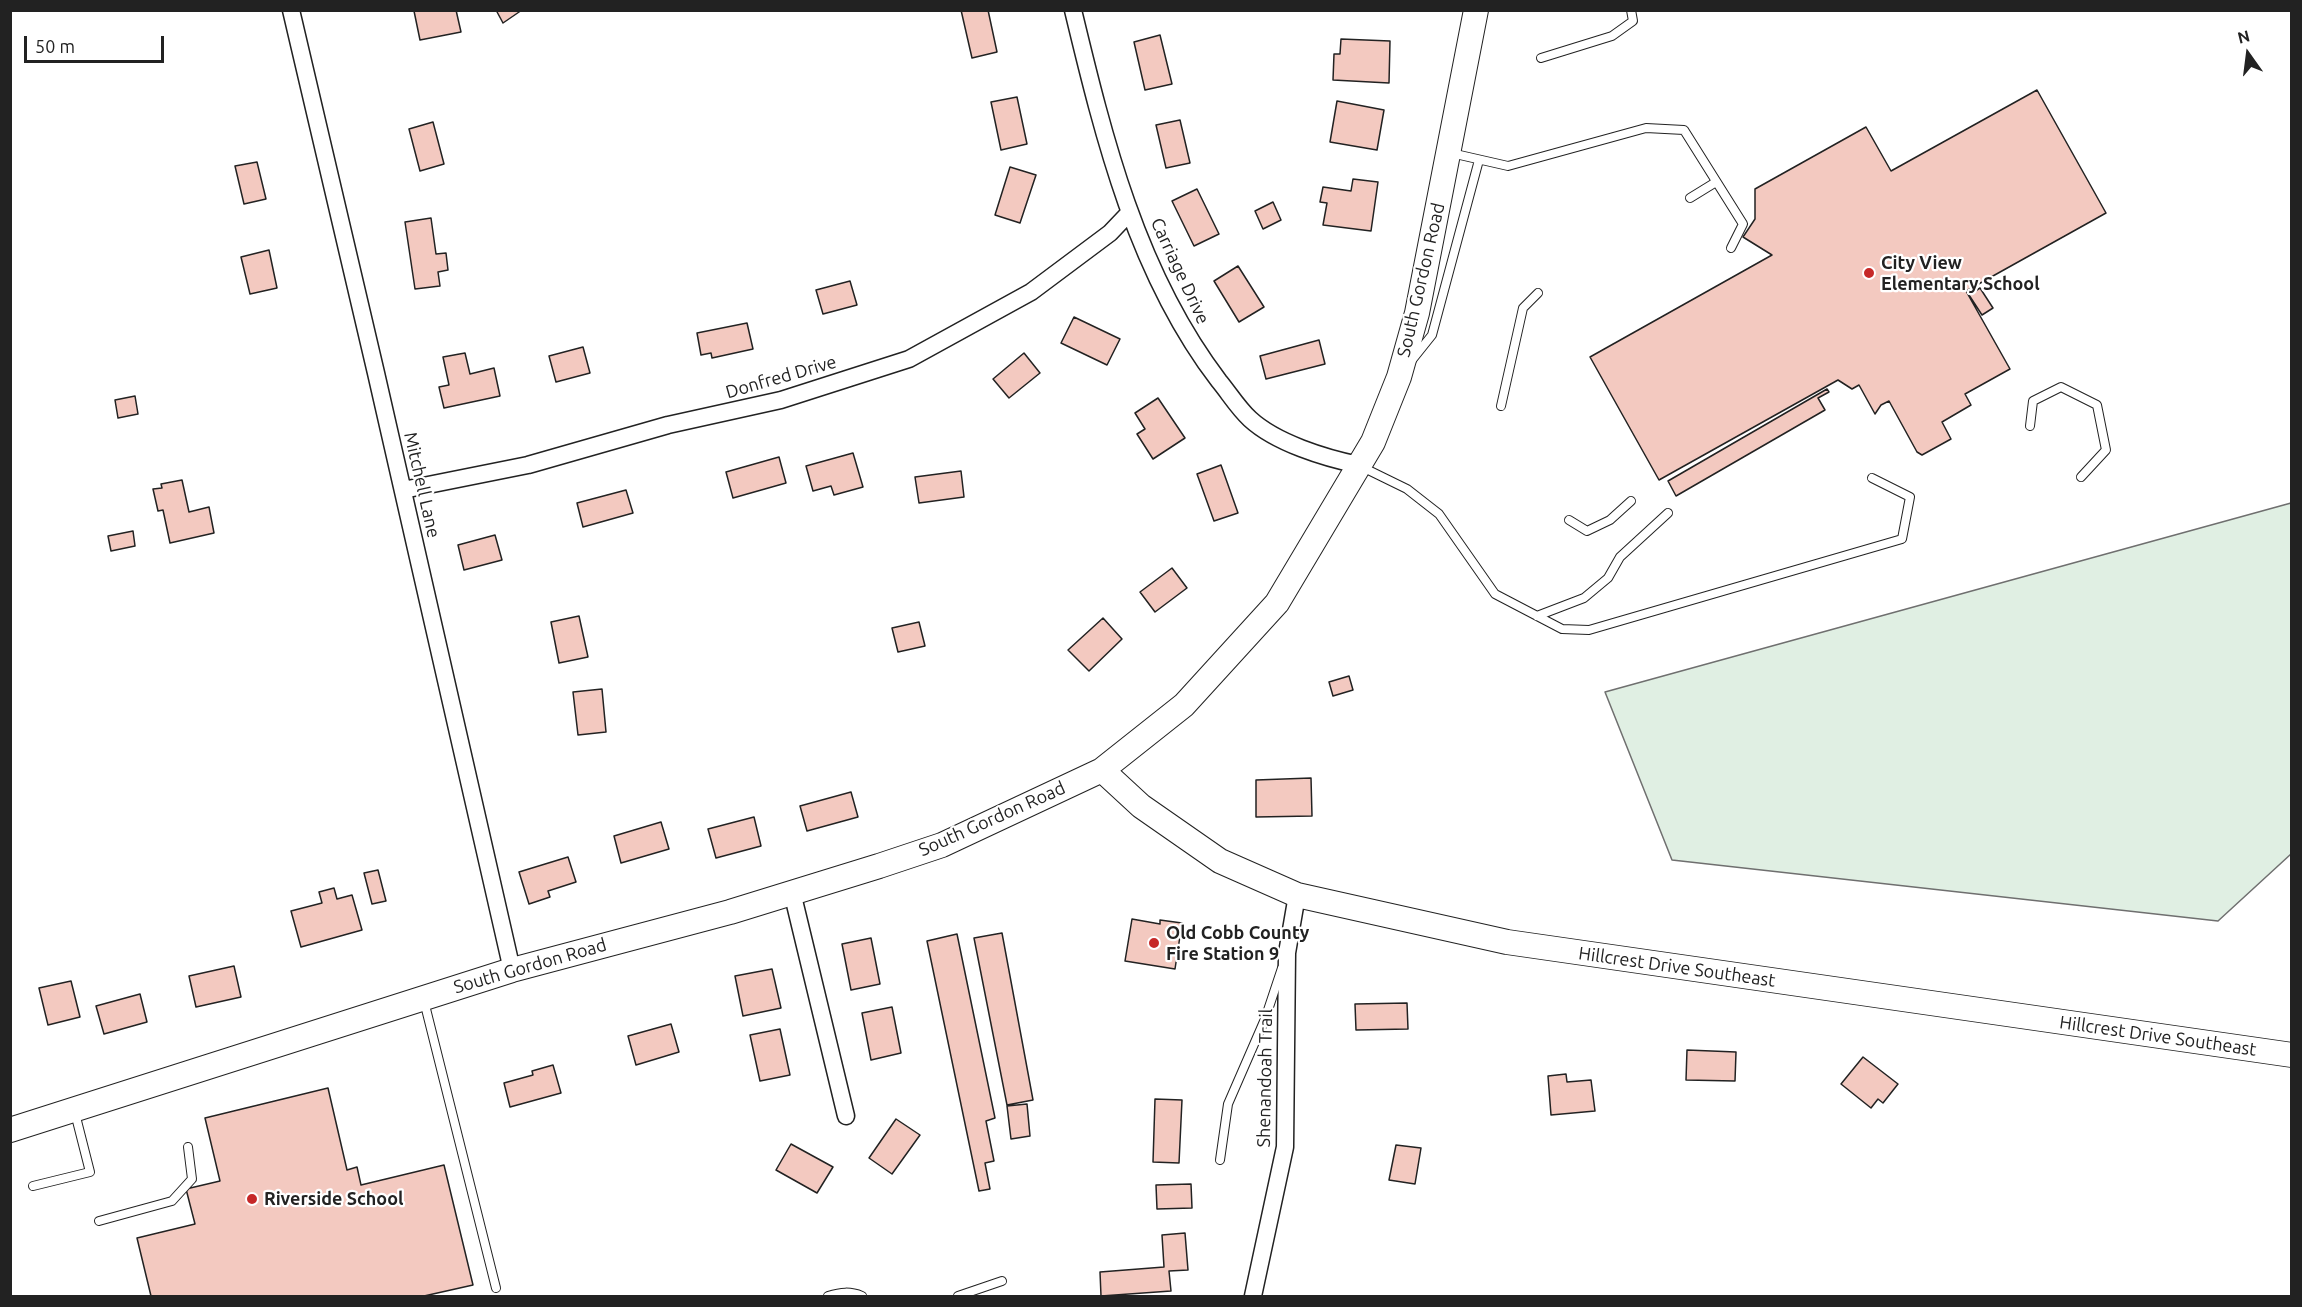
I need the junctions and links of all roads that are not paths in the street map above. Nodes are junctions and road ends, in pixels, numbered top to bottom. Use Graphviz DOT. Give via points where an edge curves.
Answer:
graph roads {
  1 [pos="291,10"];
  2 [pos="1073,10"];
  3 [pos="1476,10"];
  4 [pos="1631,10"];
  5 [pos="1541,58"];
  6 [pos="1448,153"];
  7 [pos="1479,160"];
  8 [pos="1716,182"];
  9 [pos="1690,198"];
  10 [pos="1130,212"];
  11 [pos="1731,248"];
  12 [pos="1538,293"];
  13 [pos="1399,377"];
  14 [pos="1501,406"];
  15 [pos="2030,426"];
  16 [pos="1359,465"];
  17 [pos="2081,477"];
  18 [pos="1872,478"];
  19 [pos="403,490"];
  20 [pos="1631,501"];
  21 [pos="1668,513"];
  22 [pos="1569,520"];
  23 [pos="1537,616"];
  24 [pos="1102,770"];
  25 [pos="792,892"];
  26 [pos="1297,895"];
  27 [pos="1287,953"];
  28 [pos="512,969"];
  29 [pos="423,998"];
  30 [pos="2292,1055"];
  31 [pos="75,1109"];
  32 [pos="846,1116"];
  33 [pos="10,1130"];
  34 [pos="188,1147"];
  35 [pos="1220,1160"];
  36 [pos="33,1186"];
  37 [pos="99,1221"];
  38 [pos="1002,1281"];
  39 [pos="496,1288"];
  40 [pos="828,1296"];
  41 [pos="862,1296"];
  42 [pos="958,1296"];
  43 [pos="1253,1296"];
  1 -- 19 [label="street, Mitchell Lane"];
  2 -- 10 [label="street, Carriage Drive" via="1111,158"];
  3 -- 6 [label="street, South Gordon Road"];
  4 -- 5 [label="lane" via="1633,21 1612,36"];
  6 -- 7 [label="lane"];
  6 -- 13 [label="street, South Gordon Road" via="1417,313"];
  7 -- 8 [label="lane" via="1508,166 1646,128 1684,130"];
  7 -- 13 [label="lane" via="1432,335"];
  8 -- 9 [label="lane"];
  8 -- 11 [label="lane" via="1743,224"];
  10 -- 16 [label="street, Carriage Drive" via="1178,320 1209,368 1250,419 1266,432 1299,447"];
  10 -- 19 [label="street, Donfred Drive" via="1110,233 1031,292 909,359 781,400 668,425 528,465"];
  12 -- 14 [label="lane" via="1523,308"];
  13 -- 16 [label="street, South Gordon Road" via="1373,442"];
  15 -- 17 [label="lane" via="2033,401 2061,387 2097,405 2106,450"];
  16 -- 23 [label="lane" via="1407,489 1439,514 1495,594"];
  16 -- 24 [label="street, South Gordon Road" via="1277,603 1185,705"];
  18 -- 23 [label="lane" via="1910,498 1902,539 1589,630 1562,629"];
  19 -- 28 [label="street, Mitchell Lane"];
  20 -- 22 [label="lane" via="1610,520 1587,531"];
  21 -- 23 [label="lane" via="1620,556 1608,578 1584,598"];
  24 -- 25 [label="street, South Gordon Road" via="942,845"];
  24 -- 26 [label="street, Hillcrest Drive Southeast" via="1141,806 1220,861"];
  25 -- 28 [label="street, South Gordon Road"];
  25 -- 32 [label="street"];
  26 -- 27 [label="street, Shenandoah Trail"];
  26 -- 30 [label="street, Hillcrest Drive Southeast" via="1507,942"];
  27 -- 35 [label="lane" via="1228,1104"];
  27 -- 43 [label="street, Shenandoah Trail" via="1285,1147"];
  28 -- 29 [label="street, South Gordon Road"];
  29 -- 31 [label="street, South Gordon Road"];
  29 -- 39 [label="lane"];
  31 -- 33 [label="street, South Gordon Road"];
  31 -- 36 [label="lane" via="90,1173"];
  34 -- 37 [label="lane" via="192,1179 172,1201"];
  38 -- 42 [label="lane"];
  40 -- 41 [label="lane"];
}
